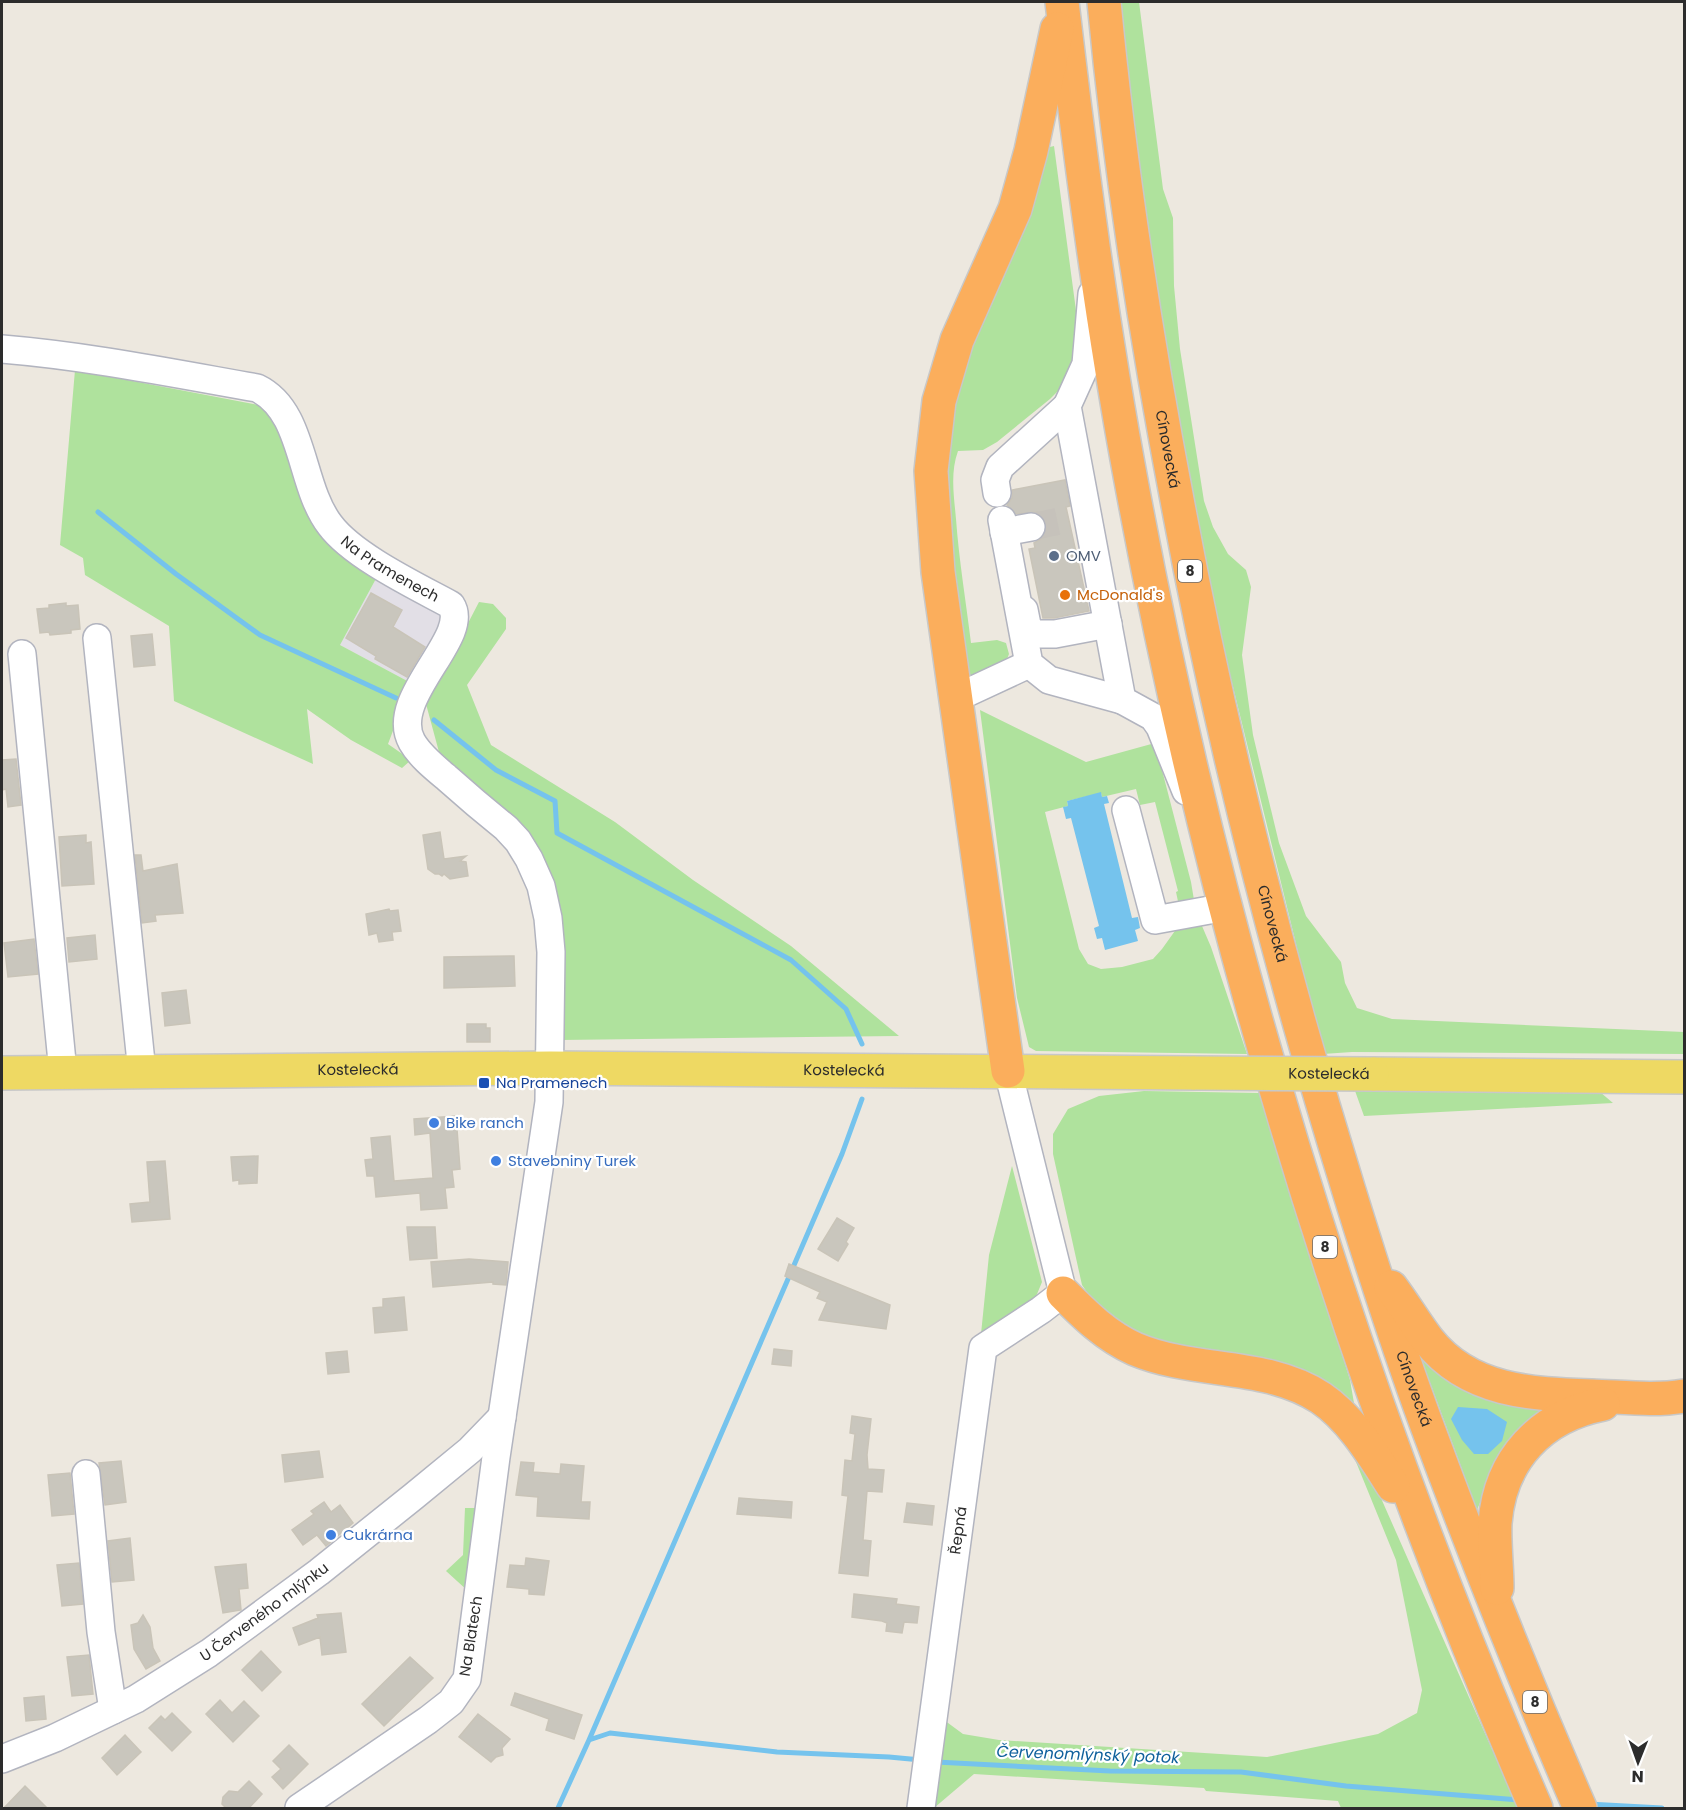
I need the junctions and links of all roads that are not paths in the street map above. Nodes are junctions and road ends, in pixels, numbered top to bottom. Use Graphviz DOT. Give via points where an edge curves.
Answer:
graph roads {
  1 [pos="1104,2"];
  2 [pos="1062,3"];
  3 [pos="1095,260"];
  4 [pos="2,349"];
  5 [pos="1067,406"];
  6 [pos="997,493"];
  7 [pos="1031,527"];
  8 [pos="1005,536"];
  9 [pos="1108,624"];
  10 [pos="97,638"];
  11 [pos="22,654"];
  12 [pos="1029,664"];
  13 [pos="13,682"];
  14 [pos="956,698"];
  15 [pos="1122,700"];
  16 [pos="1126,810"];
  17 [pos="1214,860"];
  18 [pos="1226,907"];
  19 [pos="550,1068"];
  20 [pos="142,1071"];
  21 [pos="1008,1071"];
  22 [pos="63,1072"];
  23 [pos="2,1073"];
  24 [pos="1684,1077"];
  25 [pos="1368,1253"];
  26 [pos="1063,1293"];
  27 [pos="1684,1396"];
  28 [pos="1638,1398"];
  29 [pos="502,1417"];
  30 [pos="86,1474"];
  31 [pos="1422,1530"];
  32 [pos="1498,1616"];
  33 [pos="113,1710"];
  34 [pos="2,1759"];
  35 [pos="1531,1796"];
  36 [pos="1575,1798"];
  37 [pos="299,1809"];
  38 [pos="921,1809"];
  1 -- 25 [label="highway, Cínovecká / 8" via="1116,124 1140,293 1217,700 1281,962"];
  2 -- 3 [label="highway, 8"];
  2 -- 14 [label="highway" via="1032,151 1014,209 957,340 939,401 931,471 938,572"];
  3 -- 5 [label="street" via="1088,354"];
  3 -- 17 [label="highway, 8" via="1134,497 1177,707"];
  4 -- 19 [label="street, Na Pramenech" via="128,365 256,388 268,394 279,403 289,422 318,507 330,526 348,544 451,605 456,612 454,622 412,701 407,725 411,742 428,761 518,841 541,886 551,952"];
  5 -- 6 [label="street" via="1000,467 994,480"];
  5 -- 9 [label="street" via="1078,517"];
  7 -- 8 [label="street"];
  8 -- 9 [label="street" via="1033,634"];
  8 -- 12 [label="street"];
  9 -- 15 [label="street"];
  10 -- 20 [label="street"];
  11 -- 13 [label="street"];
  12 -- 14 [label="street"];
  12 -- 15 [label="street" via="1049,680"];
  13 -- 22 [label="street"];
  14 -- 21 [label="highway"];
  15 -- 17 [label="street" via="1152,717 1160,727"];
  16 -- 18 [label="street" via="1155,920"];
  17 -- 18 [label="highway, 8"];
  18 -- 31 [label="highway, 8" via="1322,1237"];
  19 -- 20 [label="main road, Kostelecká"];
  19 -- 21 [label="main road, Kostelecká"];
  19 -- 29 [label="street" via="541,1103"];
  20 -- 22 [label="main road, Kostelecká"];
  21 -- 24 [label="main road, Kostelecká, bridge"];
  21 -- 26 [label="street"];
  22 -- 23 [label="main road, Kostelecká"];
  25 -- 28 [label="highway" via="1429,1341 1466,1373 1518,1391"];
  25 -- 32 [label="highway, Cínovecká / 8" via="1424,1419"];
  26 -- 31 [label="highway" via="1108,1335 1136,1349 1293,1383 1322,1398 1350,1424"];
  26 -- 38 [label="street, Řepná" via="983,1348"];
  27 -- 28 [label="highway"];
  28 -- 32 [label="highway" via="1561,1418 1539,1432 1510,1467 1499,1495 1495,1524"];
  29 -- 33 [label="street, U Červeného mlýnku" via="470,1450 319,1572 209,1653"];
  29 -- 37 [label="street, Na Blatech" via="467,1679 451,1702 428,1720"];
  30 -- 33 [label="street" via="101,1632"];
  31 -- 35 [label="highway, 8"];
  32 -- 36 [label="highway, Cínovecká / 8"];
  33 -- 34 [label="street, U Červeného mlýnku"];
}
